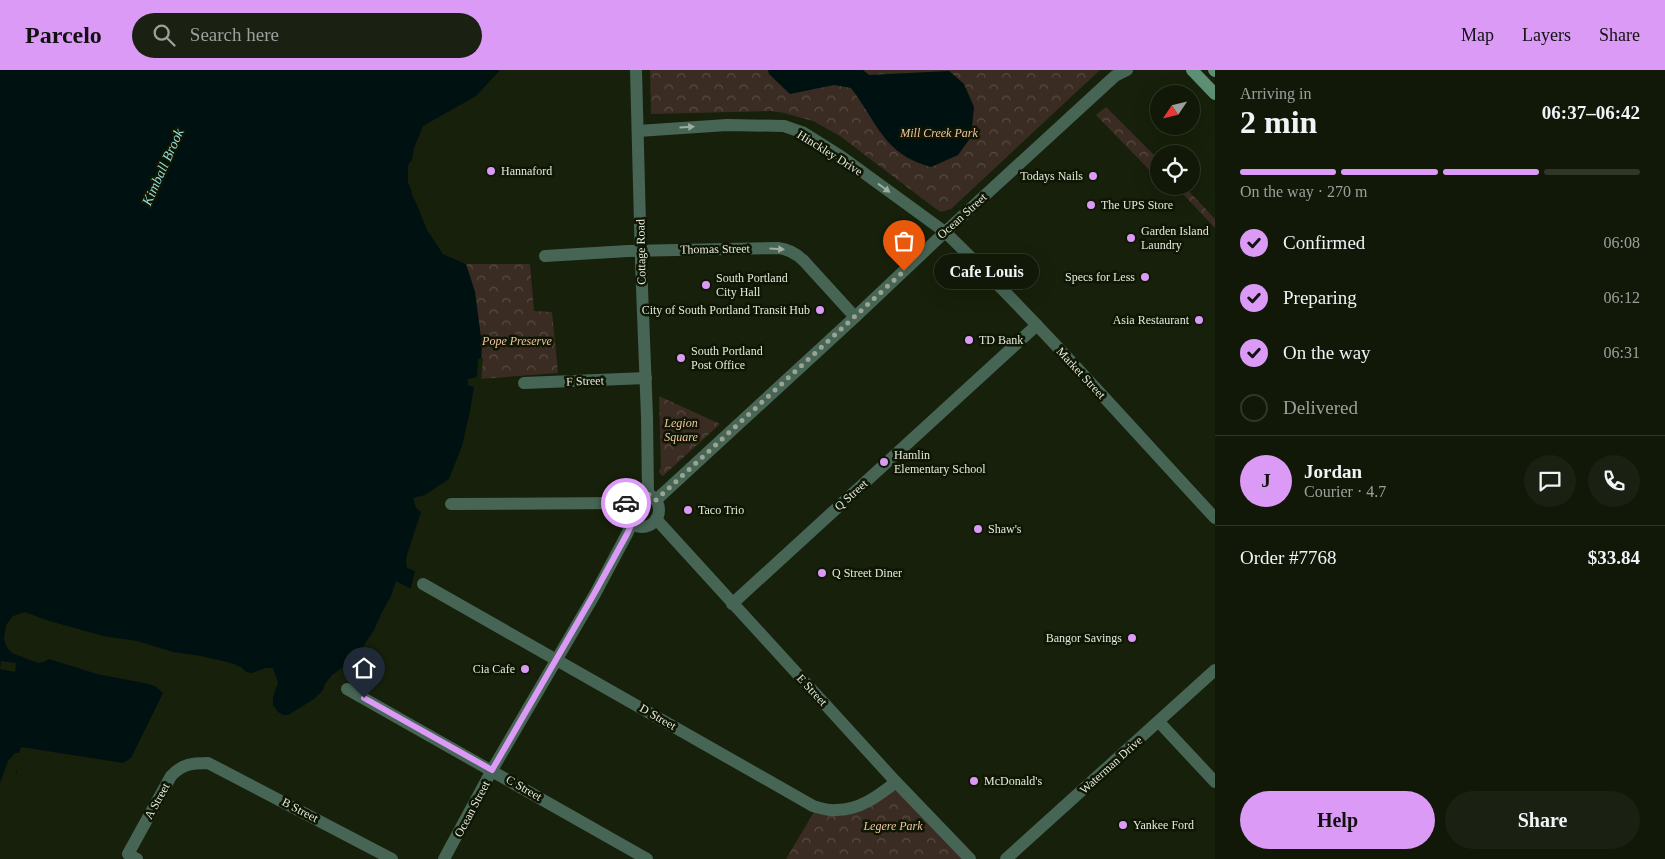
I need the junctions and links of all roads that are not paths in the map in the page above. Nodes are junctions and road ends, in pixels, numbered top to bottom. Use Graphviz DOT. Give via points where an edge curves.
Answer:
graph roads {
  1 [pos="636,70"];
  2 [pos="1127,70"];
  3 [pos="1192,70"];
  4 [pos="1117,73"];
  5 [pos="1215,94"];
  6 [pos="638,131"];
  7 [pos="945,232"];
  8 [pos="641,251"];
  9 [pos="545,256"];
  10 [pos="855,317"];
  11 [pos="1037,326"];
  12 [pos="646,378"];
  13 [pos="524,383"];
  14 [pos="652,497"];
  15 [pos="626,503"];
  16 [pos="452,504"];
  17 [pos="1215,518"];
  18 [pos="656,519"];
  19 [pos="632,523"];
  20 [pos="423,584"];
  21 [pos="732,604"];
  22 [pos="557,660"];
  23 [pos="1215,670"];
  24 [pos="347,689"];
  25 [pos="1159,722"];
  26 [pos="208,763"];
  27 [pos="492,770"];
  28 [pos="896,782"];
  29 [pos="1215,782"];
  30 [pos="137,859"];
  31 [pos="392,859"];
  32 [pos="444,859"];
  33 [pos="647,859"];
  34 [pos="970,859"];
  35 [pos="1006,859"];
  1 -- 6 [label="street, Cottage Road"];
  2 -- 4 [label="street, Ocean Street"];
  3 -- 5 [label="main road"];
  4 -- 7 [label="street, Ocean Street"];
  6 -- 7 [label="street, Hinckley Drive, one-way" via="727,124 784,126 804,133 842,157"];
  6 -- 8 [label="street, Cottage Road"];
  7 -- 10 [label="street, Ocean Street"];
  7 -- 11 [label="street, Market Street"];
  8 -- 9 [label="street, Thomas Street"];
  8 -- 10 [label="street, Thomas Street, one-way" via="788,249 804,261"];
  8 -- 12 [label="street, Cottage Road"];
  10 -- 14 [label="street, Ocean Street"];
  11 -- 17 [label="street, Market Street"];
  11 -- 21 [label="street, Q Street"];
  12 -- 13 [label="street, F Street"];
  12 -- 14 [label="street, Cottage Road"];
  14 -- 15 [label="street" via="638,493"];
  14 -- 18 [label="street" via="659,510"];
  15 -- 16 [label="street"];
  15 -- 19 [label="street" via="626,514"];
  18 -- 19 [label="street" via="642,527"];
  18 -- 21 [label="street, E Street"];
  19 -- 22 [label="street, Ocean Street"];
  20 -- 22 [label="street, D Street"];
  21 -- 28 [label="street, E Street"];
  22 -- 27 [label="street, Ocean Street"];
  22 -- 28 [label="street, D Street" via="813,806 836,811 861,806"];
  23 -- 25 [label="street, Waterman Drive"];
  24 -- 27 [label="street, C Street"];
  25 -- 29 [label="street"];
  25 -- 35 [label="street, Waterman Drive"];
  26 -- 30 [label="street, A Street" via="179,768 171,776 128,854"];
  26 -- 31 [label="street, B Street"];
  27 -- 32 [label="street, Ocean Street"];
  27 -- 33 [label="street, C Street"];
  28 -- 34 [label="street, E Street"];
}
